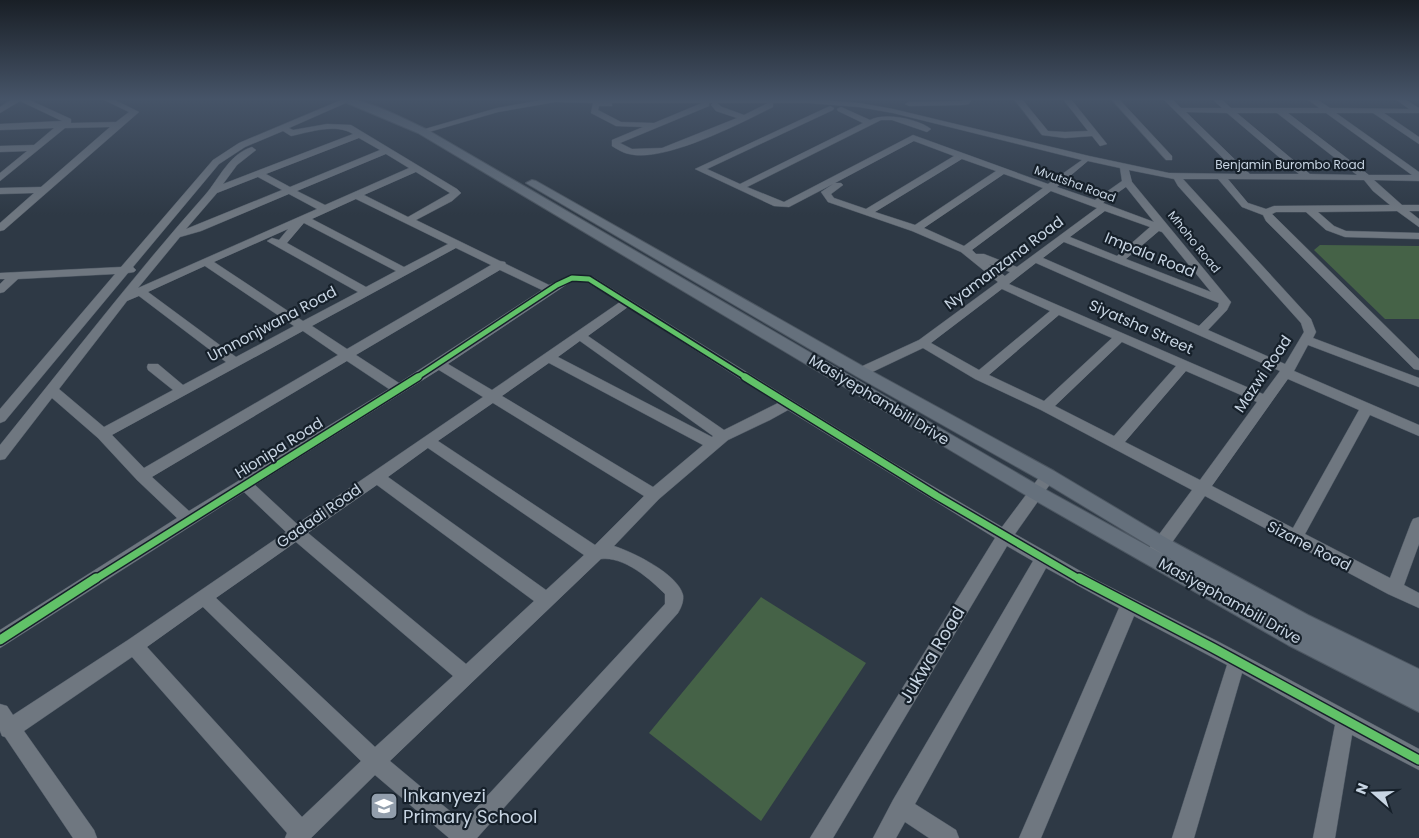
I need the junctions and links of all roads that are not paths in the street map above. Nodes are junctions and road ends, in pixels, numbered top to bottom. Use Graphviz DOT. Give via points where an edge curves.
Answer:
graph roads {
  1 [pos="49,137"];
  2 [pos="103,137"];
  3 [pos="266,137"];
  4 [pos="274,137"];
  5 [pos="353,137"];
  6 [pos="366,137"];
  7 [pos="442,137"];
  8 [pos="442,137"];
  9 [pos="627,137"];
  10 [pos="697,137"];
  11 [pos="769,137"];
  12 [pos="841,137"];
  13 [pos="922,137"];
  14 [pos="981,137"];
  15 [pos="983,137"];
  16 [pos="1097,137"];
  17 [pos="1150,137"];
  18 [pos="1206,137"];
  19 [pos="1261,137"];
  20 [pos="1314,137"];
  21 [pos="1364,137"];
  22 [pos="919,140"];
  23 [pos="1103,144"];
  24 [pos="36,148"];
  25 [pos="0,150"];
  26 [pos="388,150"];
  27 [pos="960,156"];
  28 [pos="1169,158"];
  29 [pos="1084,162"];
  30 [pos="0,166"];
  31 [pos="15,166"];
  32 [pos="417,168"];
  33 [pos="1002,171"];
  34 [pos="258,174"];
  35 [pos="1125,174"];
  36 [pos="1362,174"];
  37 [pos="1417,174"];
  38 [pos="1169,176"];
  39 [pos="1308,177"];
  40 [pos="0,178"];
  41 [pos="1249,178"];
  42 [pos="1224,181"];
  43 [pos="740,187"];
  44 [pos="1050,187"];
  45 [pos="1376,189"];
  46 [pos="42,190"];
  47 [pos="0,191"];
  48 [pos="214,191"];
  49 [pos="290,192"];
  50 [pos="356,195"];
  51 [pos="1100,205"];
  52 [pos="1400,208"];
  53 [pos="1419,208"];
  54 [pos="324,209"];
  55 [pos="1309,209"];
  56 [pos="866,213"];
  57 [pos="1267,213"];
  58 [pos="303,218"];
  59 [pos="5,219"];
  60 [pos="409,220"];
  61 [pos="1419,224"];
  62 [pos="0,228"];
  63 [pos="1163,228"];
  64 [pos="916,229"];
  65 [pos="174,235"];
  66 [pos="1419,236"];
  67 [pos="262,237"];
  68 [pos="1063,238"];
  69 [pos="458,243"];
  70 [pos="281,244"];
  71 [pos="966,250"];
  72 [pos="1036,259"];
  73 [pos="1120,259"];
  74 [pos="206,262"];
  75 [pos="501,264"];
  76 [pos="146,269"];
  77 [pos="126,271"];
  78 [pos="405,272"];
  79 [pos="1018,272"];
  80 [pos="15,275"];
  81 [pos="0,276"];
  82 [pos="1004,284"];
  83 [pos="0,290"];
  84 [pos="550,290"];
  85 [pos="139,291"];
  86 [pos="366,292"];
  87 [pos="124,298"];
  88 [pos="628,302"];
  89 [pos="1225,302"];
  90 [pos="1059,310"];
  91 [pos="304,326"];
  92 [pos="1202,330"];
  93 [pos="580,336"];
  94 [pos="1120,336"];
  95 [pos="1306,340"];
  96 [pos="923,343"];
  97 [pos="349,355"];
  98 [pos="548,357"];
  99 [pos="236,363"];
  100 [pos="439,364"];
  101 [pos="1185,364"];
  102 [pos="1419,366"];
  103 [pos="153,367"];
  104 [pos="1287,371"];
  105 [pos="861,372"];
  106 [pos="980,376"];
  107 [pos="1419,383"];
  108 [pos="397,388"];
  109 [pos="51,390"];
  110 [pos="182,391"];
  111 [pos="491,396"];
  112 [pos="1266,401"];
  113 [pos="787,404"];
  114 [pos="1046,407"];
  115 [pos="1367,408"];
  116 [pos="0,418"];
  117 [pos="1419,431"];
  118 [pos="103,434"];
  119 [pos="718,440"];
  120 [pos="429,442"];
  121 [pos="1115,444"];
  122 [pos="0,455"];
  123 [pos="142,476"];
  124 [pos="376,476"];
  125 [pos="1048,476"];
  126 [pos="245,484"];
  127 [pos="1200,489"];
  128 [pos="1035,492"];
  129 [pos="654,495"];
  130 [pos="188,519"];
  131 [pos="1419,523"];
  132 [pos="296,532"];
  133 [pos="1005,536"];
  134 [pos="1295,538"];
  135 [pos="1161,544"];
  136 [pos="596,554"];
  137 [pos="1152,557"];
  138 [pos="1043,558"];
  139 [pos="1394,589"];
  140 [pos="204,597"];
  141 [pos="547,601"];
  142 [pos="1419,602"];
  143 [pos="1129,606"];
  144 [pos="0,640"];
  145 [pos="134,646"];
  146 [pos="1237,661"];
  147 [pos="466,675"];
  148 [pos="1419,680"];
  149 [pos="1419,701"];
  150 [pos="5,721"];
  151 [pos="1345,722"];
  152 [pos="1419,760"];
  153 [pos="375,761"];
  154 [pos="900,807"];
  155 [pos="299,835"];
  156 [pos="86,838"];
  157 [pos="821,838"];
  158 [pos="884,838"];
  159 [pos="948,838"];
  160 [pos="1030,838"];
  161 [pos="1183,838"];
  162 [pos="1324,838"];
  1 -- 24 [label="street"];
  2 -- 46 [label="street"];
  3 -- 77 [label="street" via="242,145 216,162"];
  4 -- 48 [label="street" via="240,155"];
  5 -- 34 [label="street"];
  6 -- 26 [label="street"];
  7 -- 105 [label="main road, Masiyephambili Drive"];
  8 -- 128 [label="main road, Masiyephambili Drive"];
  9 -- 10 [label="street" via="615,144 631,152 663,151"];
  11 -- 43 [label="street" via="700,169"];
  12 -- 43 [label="street"];
  13 -- 22 [label="street"];
  14 -- 35 [label="street, Benjamin Burombo Road"];
  15 -- 29 [label="street"];
  16 -- 23 [label="street"];
  17 -- 28 [label="street"];
  18 -- 41 [label="street"];
  19 -- 39 [label="street"];
  20 -- 36 [label="street"];
  21 -- 37 [label="street"];
  22 -- 27 [label="street, Mvutsha Road"];
  22 -- 43 [label="street" via="911,138 786,206"];
  22 -- 56 [label="street" via="826,192 831,200"];
  24 -- 25 [label="street"];
  24 -- 31 [label="street"];
  26 -- 32 [label="street"];
  26 -- 49 [label="street"];
  27 -- 33 [label="street, Mvutsha Road"];
  27 -- 56 [label="street"];
  29 -- 35 [label="street"];
  29 -- 44 [label="street"];
  30 -- 31 [label="street"];
  31 -- 40 [label="street"];
  32 -- 50 [label="street"];
  32 -- 60 [label="street" via="456,193"];
  33 -- 44 [label="street, Mvutsha Road"];
  33 -- 64 [label="street"];
  34 -- 48 [label="street"];
  34 -- 49 [label="street"];
  35 -- 38 [label="street, Benjamin Burombo Road"];
  35 -- 51 [label="street, Nyamanzana Road"];
  35 -- 63 [label="street, Mhoho Road"];
  36 -- 37 [label="street, Benjamin Burombo Road"];
  36 -- 39 [label="street, Benjamin Burombo Road"];
  36 -- 45 [label="street"];
  38 -- 42 [label="street, Benjamin Burombo Road"];
  38 -- 95 [label="street, Mazwi Road" via="1177,176 1307,322 1310,332"];
  39 -- 41 [label="street, Benjamin Burombo Road"];
  41 -- 42 [label="street, Benjamin Burombo Road"];
  42 -- 45 [label="street" via="1349,184"];
  42 -- 57 [label="street" via="1246,205"];
  44 -- 51 [label="street, Mvutsha Road"];
  44 -- 71 [label="street"];
  45 -- 52 [label="street"];
  46 -- 47 [label="street"];
  46 -- 59 [label="street"];
  48 -- 65 [label="street"];
  49 -- 54 [label="street"];
  49 -- 65 [label="street"];
  50 -- 54 [label="street"];
  50 -- 60 [label="street"];
  51 -- 63 [label="street, Mvutsha Road"];
  51 -- 68 [label="street, Nyamanzana Road"];
  52 -- 53 [label="street"];
  52 -- 55 [label="street"];
  52 -- 61 [label="street"];
  54 -- 58 [label="street"];
  55 -- 57 [label="street" via="1274,209"];
  55 -- 66 [label="street" via="1330,228 1345,234"];
  56 -- 64 [label="street"];
  57 -- 102 [label="street"];
  58 -- 67 [label="street"];
  58 -- 70 [label="street"];
  58 -- 78 [label="street"];
  59 -- 62 [label="street"];
  60 -- 69 [label="street"];
  63 -- 73 [label="street"];
  63 -- 89 [label="street, Mhoho Road"];
  64 -- 71 [label="street"];
  65 -- 76 [label="street"];
  67 -- 70 [label="street"];
  67 -- 74 [label="street"];
  68 -- 72 [label="street, Nyamanzana Road"];
  68 -- 73 [label="street, Impala Road"];
  69 -- 75 [label="street"];
  69 -- 78 [label="street, Umnonjwana Road"];
  70 -- 86 [label="street"];
  71 -- 79 [label="street"];
  71 -- 82 [label="street, Siyatsha Street"];
  72 -- 79 [label="street, Nyamanzana Road"];
  72 -- 92 [label="street"];
  73 -- 89 [label="street, Impala Road"];
  74 -- 85 [label="street"];
  74 -- 91 [label="street"];
  75 -- 84 [label="street"];
  75 -- 97 [label="street"];
  76 -- 77 [label="street"];
  76 -- 87 [label="street"];
  77 -- 80 [label="street"];
  77 -- 116 [label="street"];
  78 -- 86 [label="street, Umnonjwana Road"];
  79 -- 82 [label="street, Nyamanzana Road"];
  80 -- 81 [label="street"];
  80 -- 83 [label="street"];
  82 -- 90 [label="street, Siyatsha Street"];
  82 -- 96 [label="street, Nyamanzana Road"];
  84 -- 88 [label="street, Hionipa Road" via="570,277 589,278"];
  84 -- 100 [label="street, Hionipa Road"];
  85 -- 87 [label="street"];
  85 -- 99 [label="street"];
  86 -- 91 [label="street, Umnonjwana Road"];
  87 -- 109 [label="street"];
  88 -- 93 [label="street, Gadadi Road"];
  88 -- 113 [label="street"];
  89 -- 92 [label="street"];
  90 -- 94 [label="street, Siyatsha Street"];
  90 -- 106 [label="street"];
  91 -- 97 [label="street"];
  91 -- 99 [label="street, Umnonjwana Road"];
  92 -- 104 [label="street"];
  93 -- 98 [label="street, Gadadi Road"];
  93 -- 119 [label="street"];
  94 -- 101 [label="street, Siyatsha Street"];
  94 -- 114 [label="street"];
  95 -- 104 [label="street, Mazwi Road"];
  95 -- 107 [label="street"];
  96 -- 105 [label="street, Nyamanzana Road"];
  96 -- 106 [label="street, Sizane Road"];
  97 -- 108 [label="street"];
  97 -- 123 [label="street"];
  98 -- 111 [label="street, Gadadi Road"];
  98 -- 119 [label="street"];
  99 -- 110 [label="street, Umnonjwana Road"];
  100 -- 108 [label="street, Hionipa Road"];
  100 -- 111 [label="street"];
  101 -- 112 [label="street, Siyatsha Street"];
  101 -- 121 [label="street"];
  103 -- 110 [label="street"];
  104 -- 112 [label="street, Mazwi Road"];
  104 -- 115 [label="street"];
  105 -- 125 [label="main road, Masiyephambili Drive"];
  106 -- 114 [label="street, Sizane Road"];
  108 -- 126 [label="street, Hionipa Road"];
  109 -- 118 [label="street"];
  109 -- 122 [label="street"];
  110 -- 118 [label="street, Umnonjwana Road"];
  111 -- 120 [label="street, Gadadi Road"];
  111 -- 129 [label="street"];
  112 -- 127 [label="street, Mazwi Road"];
  113 -- 119 [label="street"];
  113 -- 133 [label="street"];
  114 -- 121 [label="street, Sizane Road"];
  115 -- 117 [label="street"];
  115 -- 134 [label="street"];
  118 -- 123 [label="street"];
  119 -- 129 [label="street"];
  120 -- 124 [label="street, Gadadi Road"];
  120 -- 136 [label="street"];
  121 -- 127 [label="street, Sizane Road"];
  123 -- 130 [label="street"];
  124 -- 132 [label="street, Gadadi Road"];
  124 -- 141 [label="street"];
  125 -- 128 [label="street, Jukwa Road"];
  125 -- 135 [label="main road, Masiyephambili Drive"];
  126 -- 130 [label="street, Hionipa Road"];
  126 -- 132 [label="street"];
  127 -- 134 [label="street, Sizane Road"];
  127 -- 135 [label="street, Mazwi Road"];
  128 -- 133 [label="street, Jukwa Road"];
  128 -- 137 [label="main road, Masiyephambili Drive"];
  129 -- 136 [label="street"];
  130 -- 144 [label="street, Hionipa Road"];
  131 -- 139 [label="street"];
  132 -- 140 [label="street, Gadadi Road"];
  132 -- 147 [label="street"];
  133 -- 138 [label="street"];
  133 -- 157 [label="street, Jukwa Road"];
  134 -- 139 [label="street, Sizane Road"];
  135 -- 137 [label="street, Mazwi Road"];
  135 -- 148 [label="main road, Masiyephambili Drive"];
  136 -- 141 [label="street"];
  136 -- 153 [label="street" via="604,551 621,555 667,584 674,594 672,608 464,836"];
  137 -- 149 [label="main road, Masiyephambili Drive" via="1295,638"];
  138 -- 143 [label="street"];
  138 -- 154 [label="street"];
  139 -- 142 [label="street, Sizane Road"];
  140 -- 145 [label="street, Gadadi Road"];
  140 -- 153 [label="street"];
  141 -- 147 [label="street"];
  143 -- 146 [label="street"];
  143 -- 160 [label="street"];
  145 -- 150 [label="street, Gadadi Road"];
  145 -- 155 [label="street"];
  146 -- 151 [label="street"];
  146 -- 161 [label="street"];
  147 -- 153 [label="street"];
  150 -- 156 [label="street"];
  151 -- 152 [label="street"];
  151 -- 162 [label="street"];
  153 -- 155 [label="street"];
  154 -- 158 [label="street"];
  154 -- 159 [label="street"];
}
